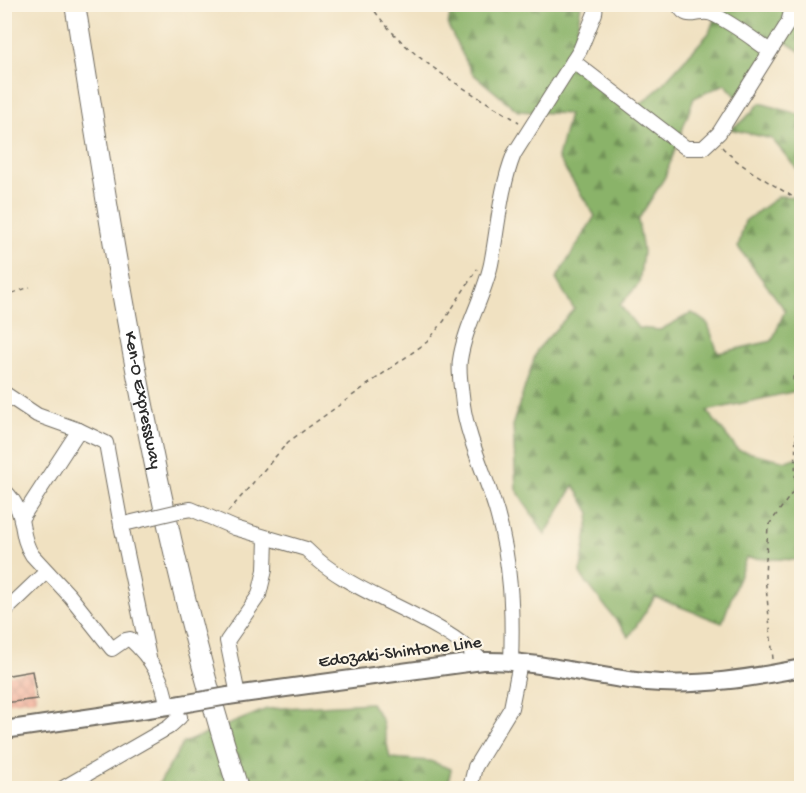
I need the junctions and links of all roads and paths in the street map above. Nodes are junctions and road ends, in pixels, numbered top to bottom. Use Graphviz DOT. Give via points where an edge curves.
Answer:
graph roads {
  1 [pos="75,4"];
  2 [pos="370,4"];
  3 [pos="597,4"];
  4 [pos="678,4"];
  5 [pos="793,4"];
  6 [pos="770,51"];
  7 [pos="573,61"];
  8 [pos="530,129"];
  9 [pos="714,138"];
  10 [pos="801,203"];
  11 [pos="490,267"];
  12 [pos="30,287"];
  13 [pos="4,296"];
  14 [pos="4,320"];
  15 [pos="4,325"];
  16 [pos="801,371"];
  17 [pos="4,393"];
  18 [pos="79,430"];
  19 [pos="4,490"];
  20 [pos="21,519"];
  21 [pos="220,522"];
  22 [pos="125,524"];
  23 [pos="266,538"];
  24 [pos="46,572"];
  25 [pos="4,612"];
  26 [pos="150,660"];
  27 [pos="482,661"];
  28 [pos="516,662"];
  29 [pos="801,668"];
  30 [pos="774,674"];
  31 [pos="233,696"];
  32 [pos="176,705"];
  33 [pos="4,730"];
  34 [pos="63,789"];
  35 [pos="238,789"];
  36 [pos="470,789"];
  1 -- 35 [label="highway, Ken-O Expressway" via="121,298 145,421 174,556"];
  2 -- 8 [label="path" via="406,47"];
  3 -- 7 [label="street"];
  4 -- 6 [label="street" via="685,14 709,13"];
  5 -- 6 [label="street" via="788,23"];
  6 -- 9 [label="street"];
  7 -- 8 [label="street"];
  7 -- 9 [label="street" via="686,148 704,148"];
  8 -- 11 [label="street" via="508,170"];
  9 -- 10 [label="path" via="737,163"];
  11 -- 21 [label="path" via="480,264 427,342 288,442"];
  11 -- 28 [label="street" via="460,361 467,423 509,563"];
  12 -- 13 [label="path"];
  14 -- 15 [label="path"];
  16 -- 30 [label="path" via="793,377 795,489 768,526 765,576"];
  17 -- 18 [label="street" via="37,415"];
  18 -- 20 [label="street"];
  18 -- 22 [label="street" via="106,443"];
  19 -- 20 [label="street" via="19,507"];
  20 -- 24 [label="street" via="27,548"];
  21 -- 22 [label="street, bridge" via="191,509"];
  21 -- 23 [label="street"];
  22 -- 26 [label="street"];
  23 -- 27 [label="street" via="306,549 349,581 435,628"];
  23 -- 31 [label="street" via="259,595 227,641"];
  24 -- 25 [label="street"];
  24 -- 26 [label="street" via="112,649 130,639"];
  26 -- 32 [label="street"];
  27 -- 28 [label="main road, Edozaki-Shintone Line"];
  27 -- 31 [label="main road, Edozaki-Shintone Line"];
  28 -- 30 [label="main road, Edozaki-Shintone Line" via="647,682"];
  28 -- 36 [label="street" via="511,708 474,766"];
  29 -- 30 [label="main road, Edozaki-Shintone Line"];
  31 -- 32 [label="main road, Edozaki-Shintone Line, bridge"];
  32 -- 33 [label="main road, Edozaki-Shintone Line"];
  32 -- 34 [label="street" via="180,717 169,727"];
}
